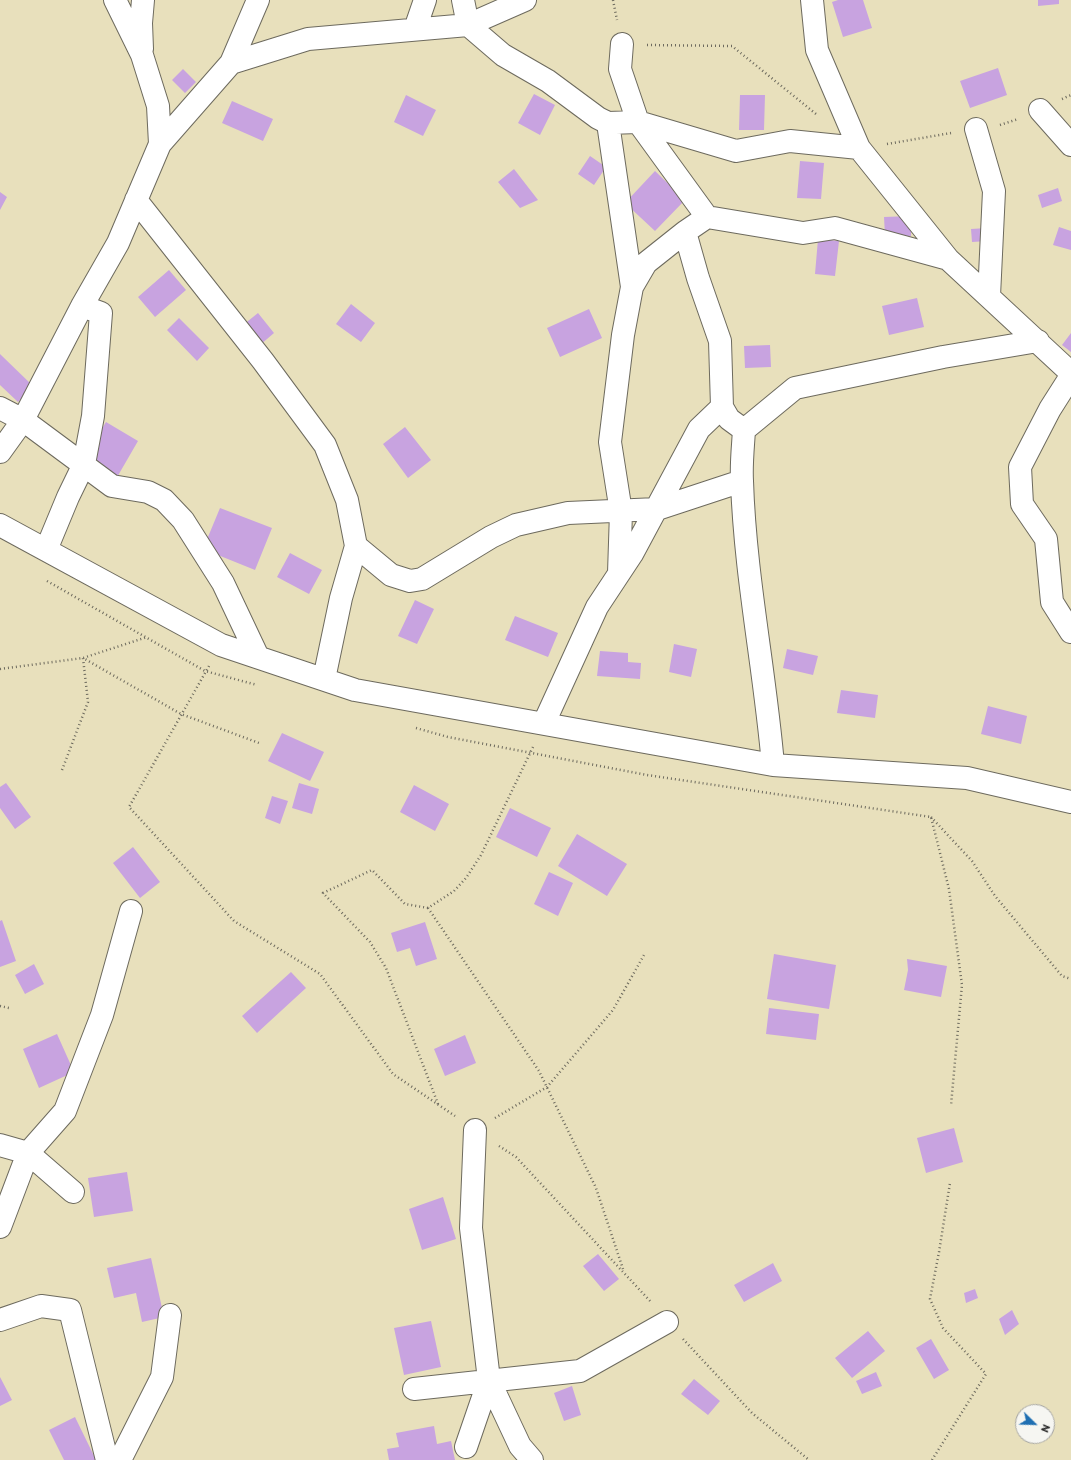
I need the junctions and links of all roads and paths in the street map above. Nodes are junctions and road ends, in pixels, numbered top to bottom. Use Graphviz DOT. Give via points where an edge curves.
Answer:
graph roads {
  1 [pos="115,0"];
  2 [pos="143,0"];
  3 [pos="258,0"];
  4 [pos="424,0"];
  5 [pos="463,0"];
  6 [pos="525,0"];
  7 [pos="812,0"];
  8 [pos="468,25"];
  9 [pos="415,29"];
  10 [pos="622,44"];
  11 [pos="142,55"];
  12 [pos="230,63"];
  13 [pos="1040,110"];
  14 [pos="638,122"];
  15 [pos="608,123"];
  16 [pos="976,129"];
  17 [pos="160,144"];
  18 [pos="1071,145"];
  19 [pos="859,148"];
  20 [pos="136,200"];
  21 [pos="707,217"];
  22 [pos="685,232"];
  23 [pos="948,259"];
  24 [pos="632,287"];
  25 [pos="989,296"];
  26 [pos="82,306"];
  27 [pos="1038,341"];
  28 [pos="1071,373"];
  29 [pos="1071,376"];
  30 [pos="722,407"];
  31 [pos="0,408"];
  32 [pos="23,420"];
  33 [pos="744,430"];
  34 [pos="0,452"];
  35 [pos="84,464"];
  36 [pos="742,481"];
  37 [pos="657,509"];
  38 [pos="621,512"];
  39 [pos="0,525"];
  40 [pos="356,546"];
  41 [pos="46,550"];
  42 [pos="619,574"];
  43 [pos="46,581"];
  44 [pos="177,620"];
  45 [pos="1071,632"];
  46 [pos="146,638"];
  47 [pos="221,645"];
  48 [pos="258,657"];
  49 [pos="83,658"];
  50 [pos="0,669"];
  51 [pos="205,671"];
  52 [pos="324,679"];
  53 [pos="258,686"];
  54 [pos="181,714"];
  55 [pos="544,723"];
  56 [pos="410,727"];
  57 [pos="259,744"];
  58 [pos="531,753"];
  59 [pos="773,765"];
  60 [pos="62,770"];
  61 [pos="1071,802"];
  62 [pos="931,817"];
  63 [pos="428,908"];
  64 [pos="131,911"];
  65 [pos="644,955"];
  66 [pos="1071,979"];
  67 [pos="0,1006"];
  68 [pos="9,1008"];
  69 [pos="547,1087"];
  70 [pos="438,1104"];
  71 [pos="951,1105"];
  72 [pos="475,1130"];
  73 [pos="0,1145"];
  74 [pos="28,1153"];
  75 [pos="950,1183"];
  76 [pos="73,1192"];
  77 [pos="0,1227"];
  78 [pos="623,1271"];
  79 [pos="170,1315"];
  80 [pos="0,1320"];
  81 [pos="667,1322"];
  82 [pos="489,1380"];
  83 [pos="414,1389"];
  84 [pos="466,1447"];
  85 [pos="107,1460"];
  86 [pos="120,1460"];
  87 [pos="532,1460"];
  88 [pos="809,1460"];
  89 [pos="932,1460"];
  1 -- 11 [label="street"];
  2 -- 11 [label="street"];
  3 -- 12 [label="street"];
  4 -- 9 [label="street"];
  5 -- 8 [label="street"];
  6 -- 8 [label="street"];
  7 -- 19 [label="street" via="817,50"];
  8 -- 9 [label="street"];
  8 -- 15 [label="street" via="503,55"];
  9 -- 12 [label="street" via="308,39"];
  10 -- 14 [label="street" via="620,69"];
  11 -- 17 [label="street" via="158,106"];
  12 -- 17 [label="street"];
  13 -- 18 [label="street"];
  14 -- 15 [label="street"];
  14 -- 19 [label="street" via="736,151 790,141"];
  14 -- 21 [label="street"];
  15 -- 24 [label="street"];
  16 -- 25 [label="street" via="994,191"];
  17 -- 20 [label="street"];
  19 -- 23 [label="street"];
  20 -- 26 [label="street" via="118,243"];
  20 -- 40 [label="street" via="263,361 325,445 347,500"];
  21 -- 22 [label="street"];
  21 -- 23 [label="street" via="803,233 835,228"];
  22 -- 24 [label="street" via="646,263"];
  22 -- 30 [label="street" via="720,341"];
  23 -- 25 [label="street"];
  24 -- 38 [label="street" via="610,442"];
  25 -- 27 [label="street"];
  26 -- 32 [label="street"];
  26 -- 35 [label="street" via="101,314 93,416"];
  27 -- 28 [label="street"];
  27 -- 33 [label="street" via="943,357 795,388"];
  29 -- 45 [label="street" via="1050,409 1020,467 1022,504 1046,539 1052,602"];
  30 -- 33 [label="street" via="729,419"];
  30 -- 37 [label="street" via="699,429"];
  31 -- 32 [label="street"];
  32 -- 34 [label="street"];
  32 -- 35 [label="street"];
  33 -- 36 [label="street"];
  35 -- 41 [label="street"];
  35 -- 48 [label="street" via="112,486 148,492 164,500 183,520 223,583"];
  36 -- 37 [label="street"];
  36 -- 59 [label="street"];
  37 -- 38 [label="street"];
  37 -- 42 [label="street"];
  38 -- 40 [label="street" via="568,513 516,525 491,537 422,579 410,582 391,575"];
  38 -- 42 [label="street"];
  39 -- 41 [label="street"];
  40 -- 52 [label="street" via="341,598"];
  41 -- 44 [label="street"];
  42 -- 55 [label="street" via="597,608"];
  43 -- 46 [label="path"];
  44 -- 46 [label="path"];
  44 -- 47 [label="street"];
  46 -- 49 [label="path"];
  46 -- 51 [label="path"];
  47 -- 48 [label="street"];
  47 -- 51 [label="path"];
  48 -- 52 [label="street"];
  49 -- 50 [label="path"];
  49 -- 54 [label="path"];
  49 -- 60 [label="path" via="88,702"];
  51 -- 53 [label="path"];
  51 -- 54 [label="path"];
  52 -- 55 [label="street" via="355,690"];
  54 -- 57 [label="path"];
  54 -- 70 [label="path" via="129,807 234,921 320,974 393,1074"];
  55 -- 59 [label="street"];
  56 -- 58 [label="path"];
  58 -- 62 [label="path" via="647,775"];
  58 -- 63 [label="path" via="481,855 466,878 454,891"];
  59 -- 61 [label="street" via="967,778"];
  62 -- 66 [label="path" via="972,861 995,896 1062,976"];
  62 -- 71 [label="path" via="949,889 962,985"];
  63 -- 69 [label="path" via="539,1071"];
  63 -- 70 [label="path" via="405,904 372,870 323,893 370,942 386,968"];
  64 -- 74 [label="street" via="102,1015 65,1111"];
  65 -- 69 [label="path" via="613,1010"];
  67 -- 68 [label="path"];
  69 -- 72 [label="path"];
  69 -- 78 [label="path" via="596,1188"];
  70 -- 72 [label="path"];
  72 -- 78 [label="path" via="516,1157"];
  72 -- 82 [label="street" via="471,1228"];
  73 -- 74 [label="street"];
  74 -- 76 [label="street"];
  74 -- 77 [label="street"];
  75 -- 89 [label="path" via="930,1299 943,1328 986,1374"];
  78 -- 81 [label="path"];
  79 -- 86 [label="street" via="162,1377"];
  80 -- 85 [label="street" via="40,1306 70,1310"];
  81 -- 82 [label="street" via="580,1371"];
  81 -- 88 [label="path" via="752,1413"];
  82 -- 83 [label="street"];
  82 -- 84 [label="street"];
  82 -- 87 [label="street" via="520,1446"];
}
